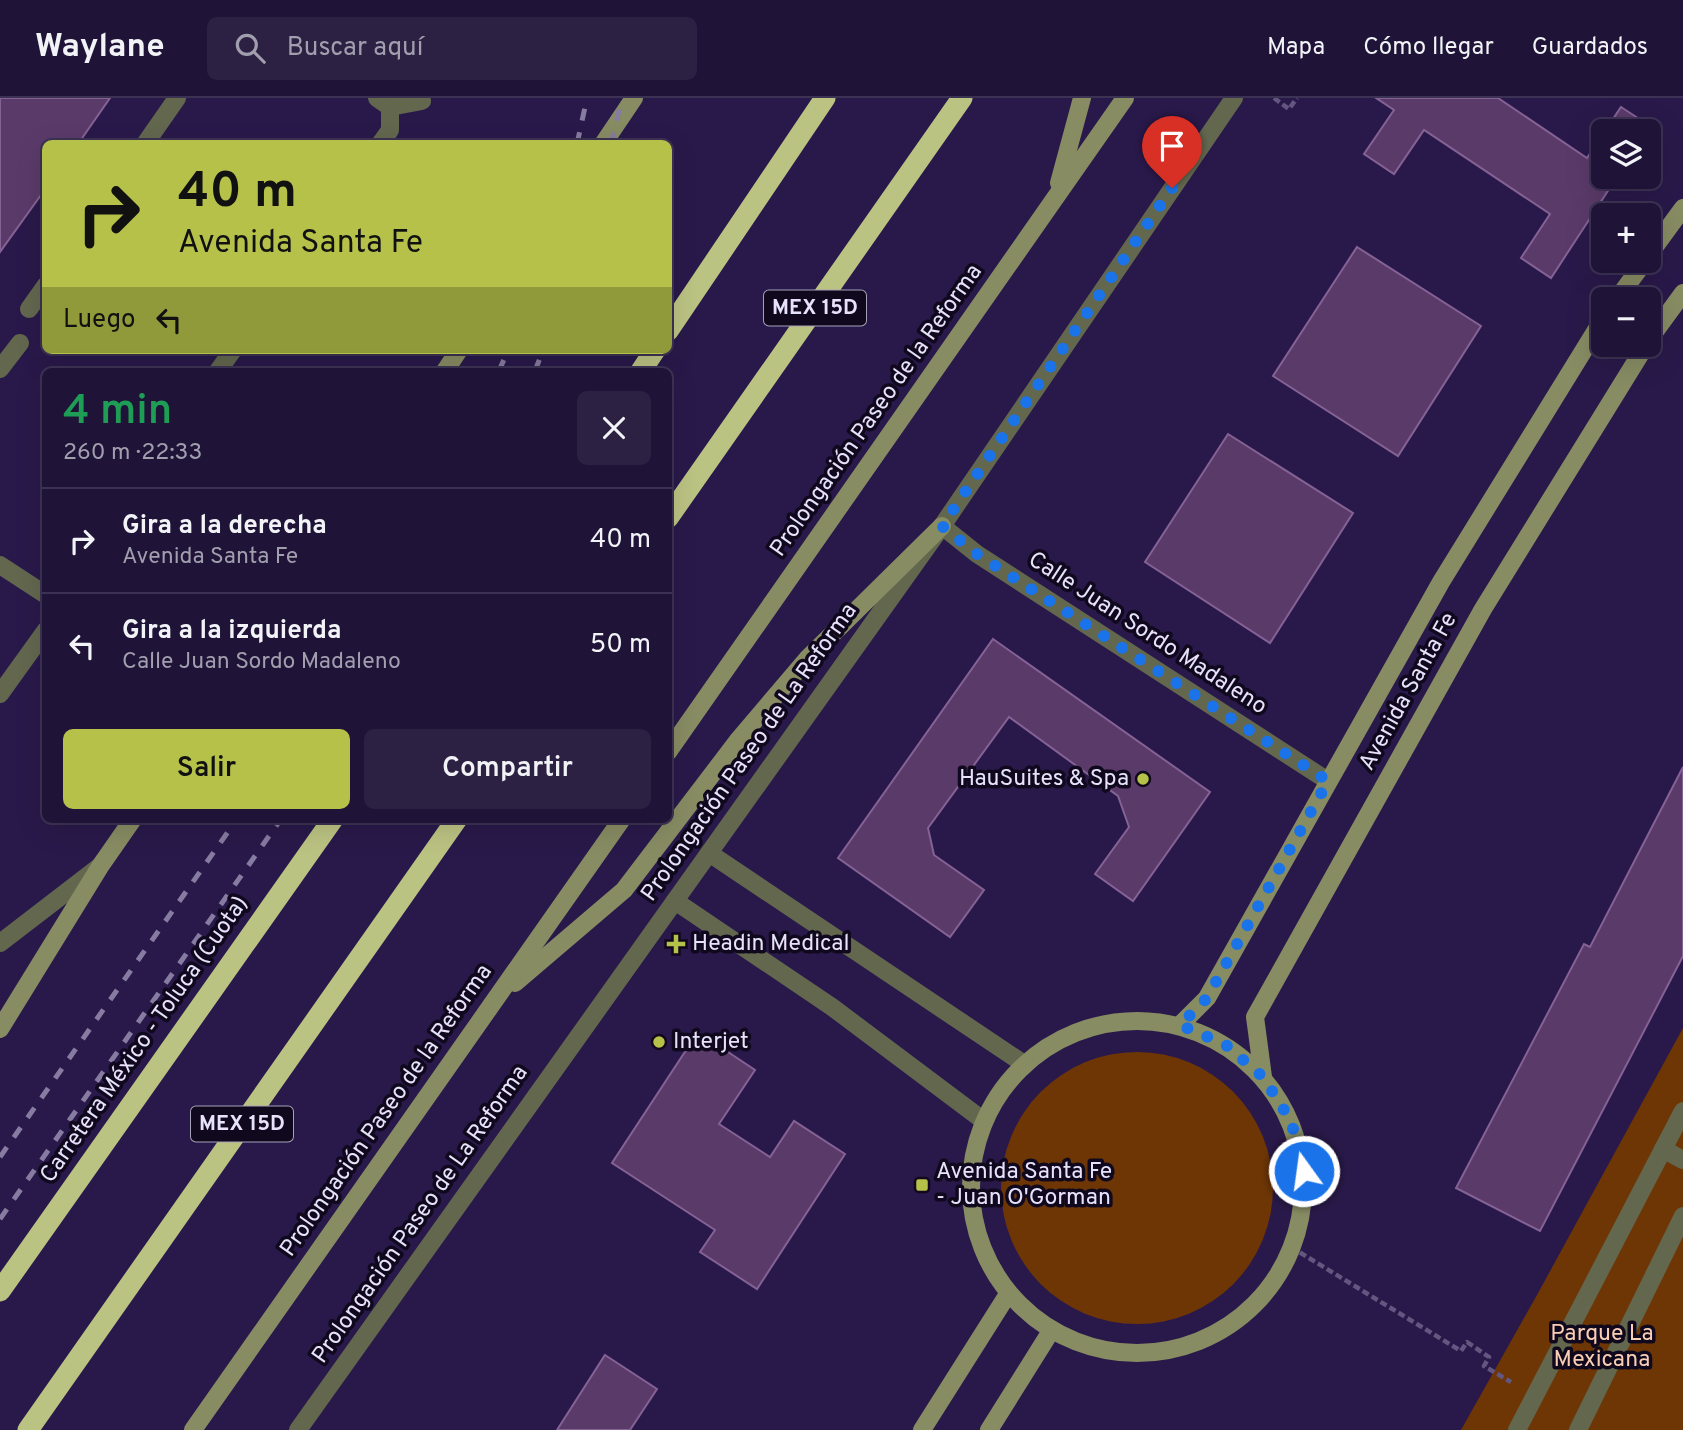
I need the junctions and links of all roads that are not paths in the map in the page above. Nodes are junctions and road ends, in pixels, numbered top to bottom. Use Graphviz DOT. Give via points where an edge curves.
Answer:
graph roads {
  1 [pos="177,98"];
  2 [pos="634,98"];
  3 [pos="825,98"];
  4 [pos="962,98"];
  5 [pos="1082,98"];
  6 [pos="1125,98"];
  7 [pos="1234,98"];
  8 [pos="422,101"];
  9 [pos="384,102"];
  10 [pos="148,140"];
  11 [pos="383,140"];
  12 [pos="606,140"];
  13 [pos="1056,197"];
  14 [pos="1683,208"];
  15 [pos="1661,238"];
  16 [pos="42,291"];
  17 [pos="1683,293"];
  18 [pos="29,309"];
  19 [pos="1661,324"];
  20 [pos="672,325"];
  21 [pos="1591,338"];
  22 [pos="20,342"];
  23 [pos="1638,357"];
  24 [pos="0,369"];
  25 [pos="672,512"];
  26 [pos="942,526"];
  27 [pos="0,565"];
  28 [pos="42,592"];
  29 [pos="42,635"];
  30 [pos="3,685"];
  31 [pos="672,746"];
  32 [pos="1328,781"];
  33 [pos="130,823"];
  34 [pos="330,823"];
  35 [pos="454,823"];
  36 [pos="619,823"];
  37 [pos="709,853"];
  38 [pos="101,865"];
  39 [pos="675,901"];
  40 [pos="0,943"];
  41 [pos="496,999"];
  42 [pos="1180,1025"];
  43 [pos="0,1029"];
  44 [pos="1024,1064"];
  45 [pos="1263,1077"];
  46 [pos="1683,1111"];
  47 [pos="984,1121"];
  48 [pos="1663,1149"];
  49 [pos="1683,1160"];
  50 [pos="1683,1216"];
  51 [pos="0,1291"];
  52 [pos="1008,1294"];
  53 [pos="1052,1331"];
  54 [pos="28,1430"];
  55 [pos="192,1430"];
  56 [pos="298,1430"];
  57 [pos="922,1430"];
  58 [pos="989,1430"];
  59 [pos="1517,1430"];
  60 [pos="1578,1430"];
  1 -- 10 [label="street"];
  2 -- 12 [label="street"];
  3 -- 20 [label="highway"];
  4 -- 25 [label="highway, MEX 15D"];
  5 -- 13 [label="street"];
  6 -- 13 [label="street, Prolongación Paseo de la Reforma"];
  7 -- 26 [label="street, Prolongación Paseo de La Reforma"];
  8 -- 9 [label="street"];
  9 -- 11 [label="street" via="390,130"];
  13 -- 31 [label="street, Prolongación Paseo de la Reforma"];
  14 -- 15 [label="street"];
  16 -- 18 [label="street"];
  17 -- 19 [label="street, Avenida Santa Fe"];
  21 -- 32 [label="street, Avenida Santa Fe" via="1441,582"];
  22 -- 24 [label="street"];
  23 -- 45 [label="street, Avenida Santa Fe" via="1483,609 1255,1017"];
  26 -- 32 [label="street, Calle Juan Sordo Madaleno" via="977,554"];
  26 -- 37 [label="street, Prolongación Paseo de La Reforma"];
  26 -- 41 [label="street" via="807,659 739,739 625,890"];
  27 -- 28 [label="street"];
  29 -- 30 [label="street"];
  32 -- 42 [label="street, Avenida Santa Fe" via="1207,998"];
  33 -- 38 [label="street"];
  34 -- 51 [label="highway, Carretera México - Toluca (Cuota)"];
  35 -- 54 [label="highway, MEX 15D"];
  36 -- 41 [label="street, Prolongación Paseo de la Reforma"];
  37 -- 39 [label="street, Prolongación Paseo de La Reforma"];
  37 -- 44 [label="street"];
  38 -- 40 [label="street"];
  38 -- 43 [label="street"];
  39 -- 47 [label="street" via="832,1007"];
  39 -- 56 [label="street, Prolongación Paseo de La Reforma"];
  41 -- 55 [label="street, Prolongación Paseo de la Reforma"];
  42 -- 44 [label="street" via="1125,1020 1084,1030"];
  42 -- 45 [label="street" via="1226,1045"];
  44 -- 47 [label="street" via="1001,1090"];
  45 -- 53 [label="street" via="1291,1121 1304,1171 1301,1223 1281,1272 1248,1312 1204,1340 1153,1353 1100,1350"];
  46 -- 48 [label="street"];
  47 -- 52 [label="street" via="971,1165 971,1211 983,1255"];
  48 -- 49 [label="street"];
  48 -- 59 [label="street"];
  50 -- 60 [label="street"];
  52 -- 53 [label="street"];
  52 -- 57 [label="street"];
  53 -- 58 [label="street"];
}
